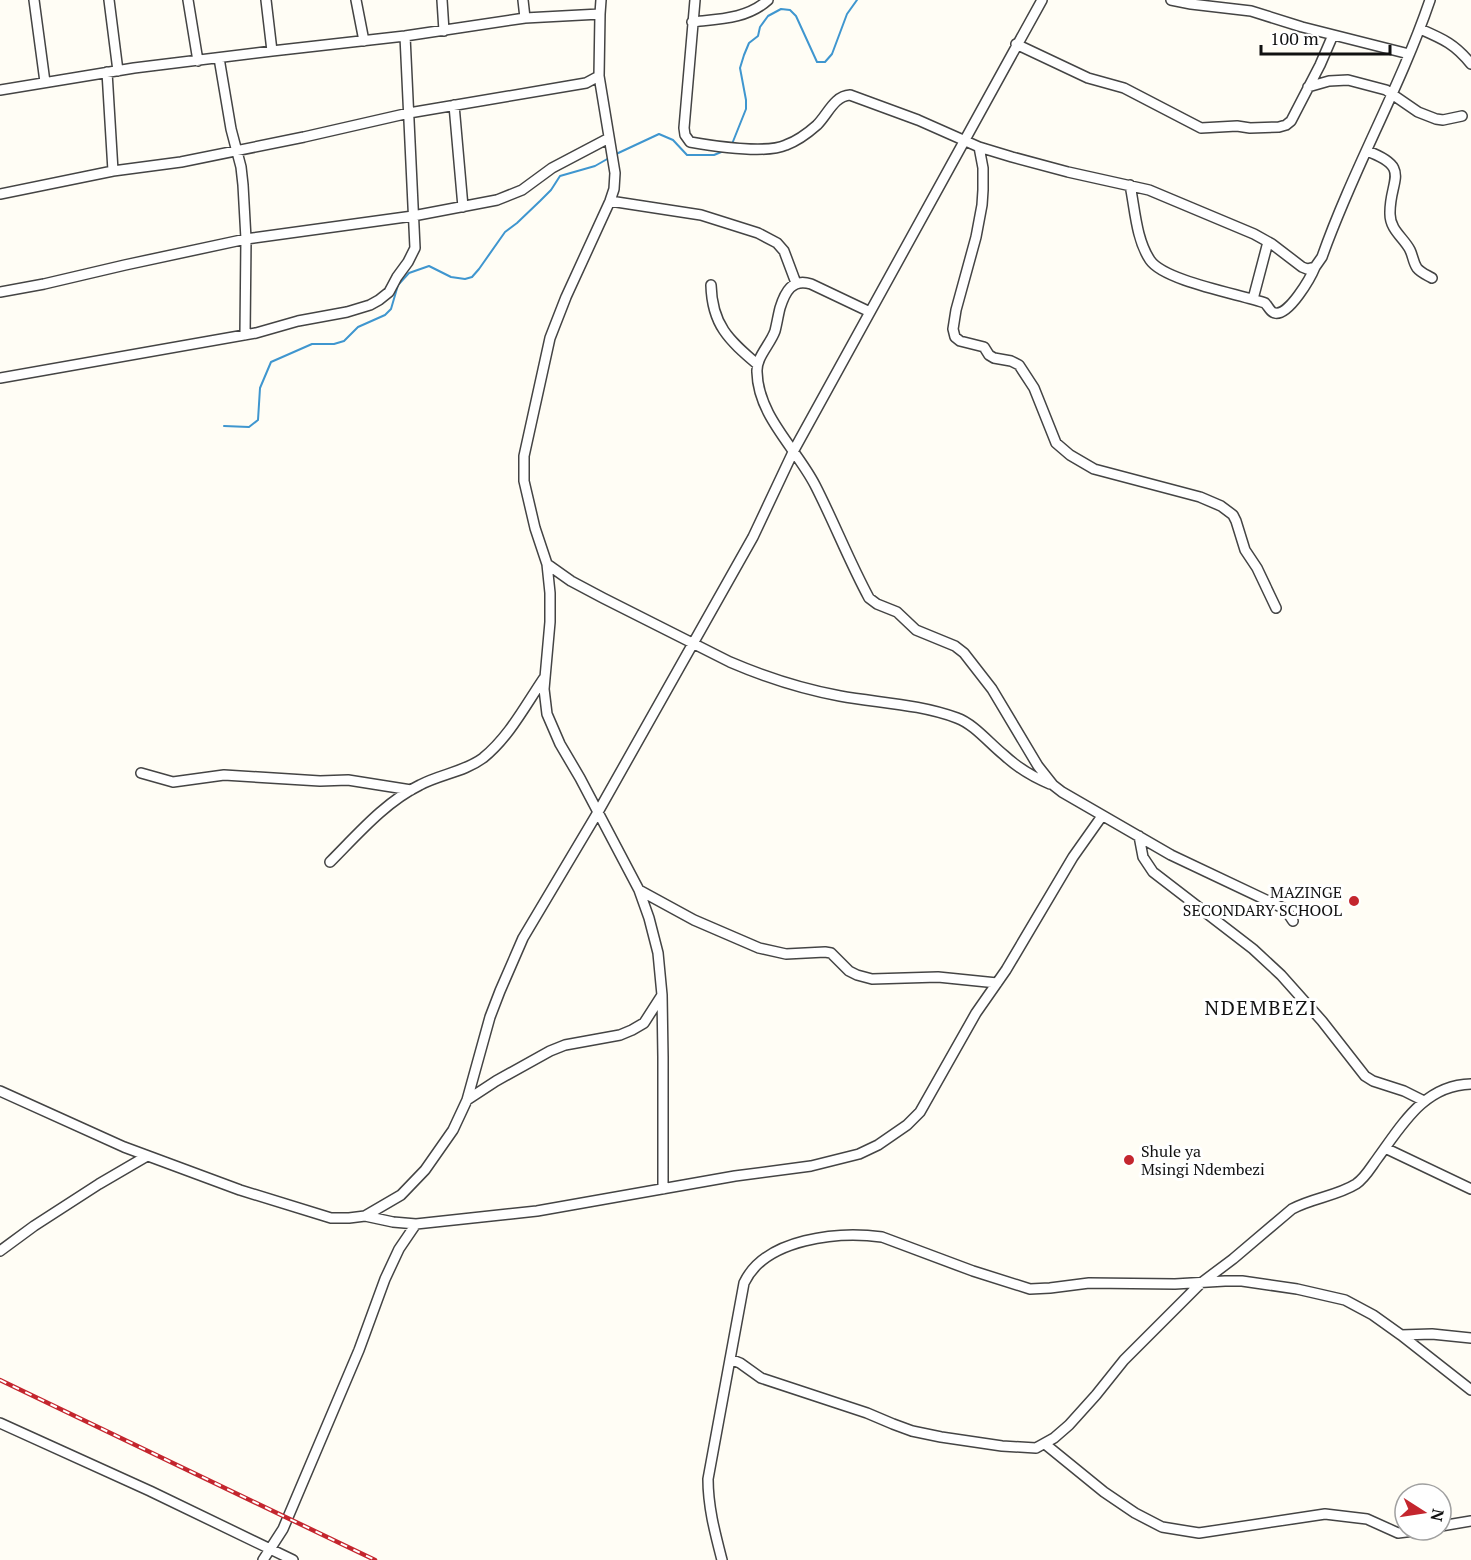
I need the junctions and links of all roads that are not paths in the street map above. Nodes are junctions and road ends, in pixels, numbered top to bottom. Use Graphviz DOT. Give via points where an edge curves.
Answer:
graph roads {
  1 [pos="34,0"];
  2 [pos="109,0"];
  3 [pos="188,0"];
  4 [pos="266,0"];
  5 [pos="356,0"];
  6 [pos="442,0"];
  7 [pos="523,0"];
  8 [pos="601,0"];
  9 [pos="695,0"];
  10 [pos="768,0"];
  11 [pos="1042,0"];
  12 [pos="1171,0"];
  13 [pos="1430,0"];
  14 [pos="600,14"];
  15 [pos="525,18"];
  16 [pos="692,22"];
  17 [pos="1420,28"];
  18 [pos="444,31"];
  19 [pos="1333,35"];
  20 [pos="405,36"];
  21 [pos="364,41"];
  22 [pos="1016,44"];
  23 [pos="272,51"];
  24 [pos="1409,54"];
  25 [pos="219,58"];
  26 [pos="198,61"];
  27 [pos="1471,64"];
  28 [pos="118,71"];
  29 [pos="107,72"];
  30 [pos="599,76"];
  31 [pos="45,82"];
  32 [pos="1308,87"];
  33 [pos="0,90"];
  34 [pos="1392,94"];
  35 [pos="454,105"];
  36 [pos="409,113"];
  37 [pos="1462,116"];
  38 [pos="609,138"];
  39 [pos="964,141"];
  40 [pos="979,147"];
  41 [pos="238,150"];
  42 [pos="1367,151"];
  43 [pos="113,171"];
  44 [pos="1130,185"];
  45 [pos="0,194"];
  46 [pos="610,201"];
  47 [pos="463,207"];
  48 [pos="413,216"];
  49 [pos="246,239"];
  50 [pos="1268,242"];
  51 [pos="1315,267"];
  52 [pos="1432,278"];
  53 [pos="796,283"];
  54 [pos="711,285"];
  55 [pos="0,292"];
  56 [pos="1253,299"];
  57 [pos="870,312"];
  58 [pos="245,335"];
  59 [pos="757,364"];
  60 [pos="0,378"];
  61 [pos="794,450"];
  62 [pos="547,564"];
  63 [pos="1276,608"];
  64 [pos="694,643"];
  65 [pos="544,678"];
  66 [pos="141,773"];
  67 [pos="1053,785"];
  68 [pos="411,790"];
  69 [pos="598,812"];
  70 [pos="1102,816"];
  71 [pos="1139,836"];
  72 [pos="330,862"];
  73 [pos="639,890"];
  74 [pos="1293,921"];
  75 [pos="997,983"];
  76 [pos="662,995"];
  77 [pos="1471,1084"];
  78 [pos="0,1091"];
  79 [pos="467,1100"];
  80 [pos="1424,1101"];
  81 [pos="1384,1148"];
  82 [pos="147,1155"];
  83 [pos="663,1188"];
  84 [pos="1471,1189"];
  85 [pos="364,1216"];
  86 [pos="416,1224"];
  87 [pos="0,1251"];
  88 [pos="1201,1283"];
  89 [pos="1401,1335"];
  90 [pos="1471,1338"];
  91 [pos="730,1359"];
  92 [pos="1471,1390"];
  93 [pos="0,1423"];
  94 [pos="1045,1443"];
  95 [pos="1471,1521"];
  96 [pos="1453,1524"];
  97 [pos="1393,1531"];
  98 [pos="271,1549"];
  99 [pos="263,1560"];
  100 [pos="293,1560"];
  101 [pos="722,1560"];
  1 -- 31 [label="street"];
  2 -- 28 [label="street"];
  3 -- 26 [label="street"];
  4 -- 23 [label="street"];
  5 -- 21 [label="street"];
  6 -- 18 [label="street"];
  7 -- 15 [label="street"];
  8 -- 14 [label="street"];
  9 -- 16 [label="street"];
  10 -- 16 [label="street" via="743,15"];
  11 -- 22 [label="street"];
  12 -- 19 [label="street" via="1251,11"];
  13 -- 17 [label="street"];
  14 -- 15 [label="street"];
  14 -- 30 [label="street"];
  15 -- 18 [label="street"];
  16 -- 39 [label="street" via="684,128 690,142 776,149 804,135 836,100 848,95"];
  17 -- 24 [label="street"];
  17 -- 27 [label="street" via="1452,44"];
  18 -- 20 [label="street"];
  19 -- 24 [label="street"];
  19 -- 32 [label="street"];
  20 -- 21 [label="street"];
  20 -- 36 [label="street"];
  21 -- 23 [label="street"];
  22 -- 32 [label="street" via="1088,78 1124,88 1201,128 1284,126 1291,121"];
  22 -- 39 [label="street"];
  23 -- 25 [label="street"];
  24 -- 34 [label="street"];
  25 -- 26 [label="street"];
  25 -- 41 [label="street"];
  26 -- 28 [label="street"];
  28 -- 29 [label="street"];
  29 -- 31 [label="street"];
  29 -- 43 [label="street"];
  30 -- 35 [label="street" via="586,83"];
  30 -- 38 [label="street"];
  31 -- 33 [label="street"];
  32 -- 34 [label="street" via="1348,80"];
  34 -- 37 [label="street" via="1436,119"];
  34 -- 42 [label="street"];
  35 -- 36 [label="street"];
  35 -- 47 [label="street"];
  36 -- 41 [label="street"];
  36 -- 48 [label="street"];
  38 -- 46 [label="street" via="615,177"];
  38 -- 47 [label="street" via="552,168 522,190"];
  39 -- 40 [label="street"];
  39 -- 57 [label="street"];
  40 -- 44 [label="street" via="1040,166"];
  40 -- 63 [label="street" via="982,206 956,310 956,337 984,347 994,358 1019,365 1034,388 1056,443 1070,455 1094,469 1200,497 1229,512"];
  41 -- 43 [label="street"];
  41 -- 49 [label="street"];
  42 -- 51 [label="street"];
  42 -- 52 [label="street" via="1385,158 1392,167 1396,179 1390,207 1393,228 1410,249 1418,268"];
  43 -- 45 [label="street"];
  44 -- 50 [label="street" via="1243,228"];
  44 -- 56 [label="street" via="1140,235 1155,266 1188,281"];
  46 -- 53 [label="street" via="701,215 758,233 784,251"];
  46 -- 62 [label="street" via="550,338 524,456 524,481"];
  47 -- 48 [label="street"];
  48 -- 49 [label="street"];
  48 -- 58 [label="street" via="413,252 389,292 379,300 361,308"];
  49 -- 55 [label="street"];
  49 -- 58 [label="street"];
  50 -- 51 [label="street" via="1302,267"];
  50 -- 56 [label="street"];
  51 -- 56 [label="street" via="1291,305 1279,313"];
  53 -- 57 [label="street" via="811,284"];
  53 -- 59 [label="street" via="781,304 775,330"];
  54 -- 59 [label="street" via="712,307 718,323"];
  57 -- 61 [label="street"];
  58 -- 60 [label="street"];
  59 -- 61 [label="street" via="764,404"];
  61 -- 64 [label="street" via="753,537"];
  61 -- 67 [label="street" via="823,500 869,598 897,612 916,630 964,653 992,689 1025,747"];
  62 -- 64 [label="street" via="571,581"];
  62 -- 65 [label="street" via="550,612"];
  64 -- 67 [label="street" via="749,670 797,686 961,719 1024,772"];
  64 -- 69 [label="street"];
  65 -- 68 [label="street" via="508,731 482,759"];
  65 -- 69 [label="street" via="544,699 551,726"];
  66 -- 68 [label="street" via="172,782 224,775 348,780"];
  67 -- 70 [label="street"];
  68 -- 72 [label="street"];
  69 -- 73 [label="street"];
  69 -- 79 [label="street" via="523,938 490,1017"];
  70 -- 71 [label="street"];
  70 -- 75 [label="street"];
  71 -- 74 [label="street" via="1285,909"];
  71 -- 80 [label="street" via="1143,857 1153,872 1238,936 1281,975 1365,1077"];
  73 -- 75 [label="street" via="694,920 759,948 786,954 825,952 849,971 872,979 938,977"];
  73 -- 76 [label="street" via="658,953"];
  75 -- 83 [label="street" via="920,1112 878,1145 860,1154 810,1166"];
  76 -- 79 [label="street" via="644,1023 632,1030 565,1045"];
  76 -- 83 [label="street"];
  77 -- 80 [label="street" via="1460,1084"];
  78 -- 82 [label="street"];
  79 -- 85 [label="street" via="453,1130 425,1170 401,1195"];
  80 -- 81 [label="street"];
  81 -- 84 [label="street"];
  81 -- 88 [label="street" via="1355,1185 1292,1209"];
  82 -- 85 [label="street" via="331,1218"];
  82 -- 87 [label="street"];
  83 -- 86 [label="street" via="537,1211"];
  85 -- 86 [label="street"];
  86 -- 98 [label="street" via="385,1279 345,1385"];
  88 -- 89 [label="street" via="1261,1283 1338,1298 1353,1303"];
  88 -- 91 [label="street" via="1089,1283 1030,1289 882,1237 813,1238 772,1254 747,1276"];
  88 -- 94 [label="street" via="1124,1360 1068,1425"];
  89 -- 90 [label="street"];
  89 -- 92 [label="street"];
  91 -- 94 [label="street" via="761,1378 912,1431 1002,1446 1036,1448"];
  91 -- 101 [label="street" via="708,1479"];
  93 -- 98 [label="street"];
  94 -- 97 [label="street" via="1104,1492 1162,1527 1199,1533 1325,1514 1367,1519"];
  95 -- 96 [label="street"];
  98 -- 99 [label="street"];
  98 -- 100 [label="street"];
}
